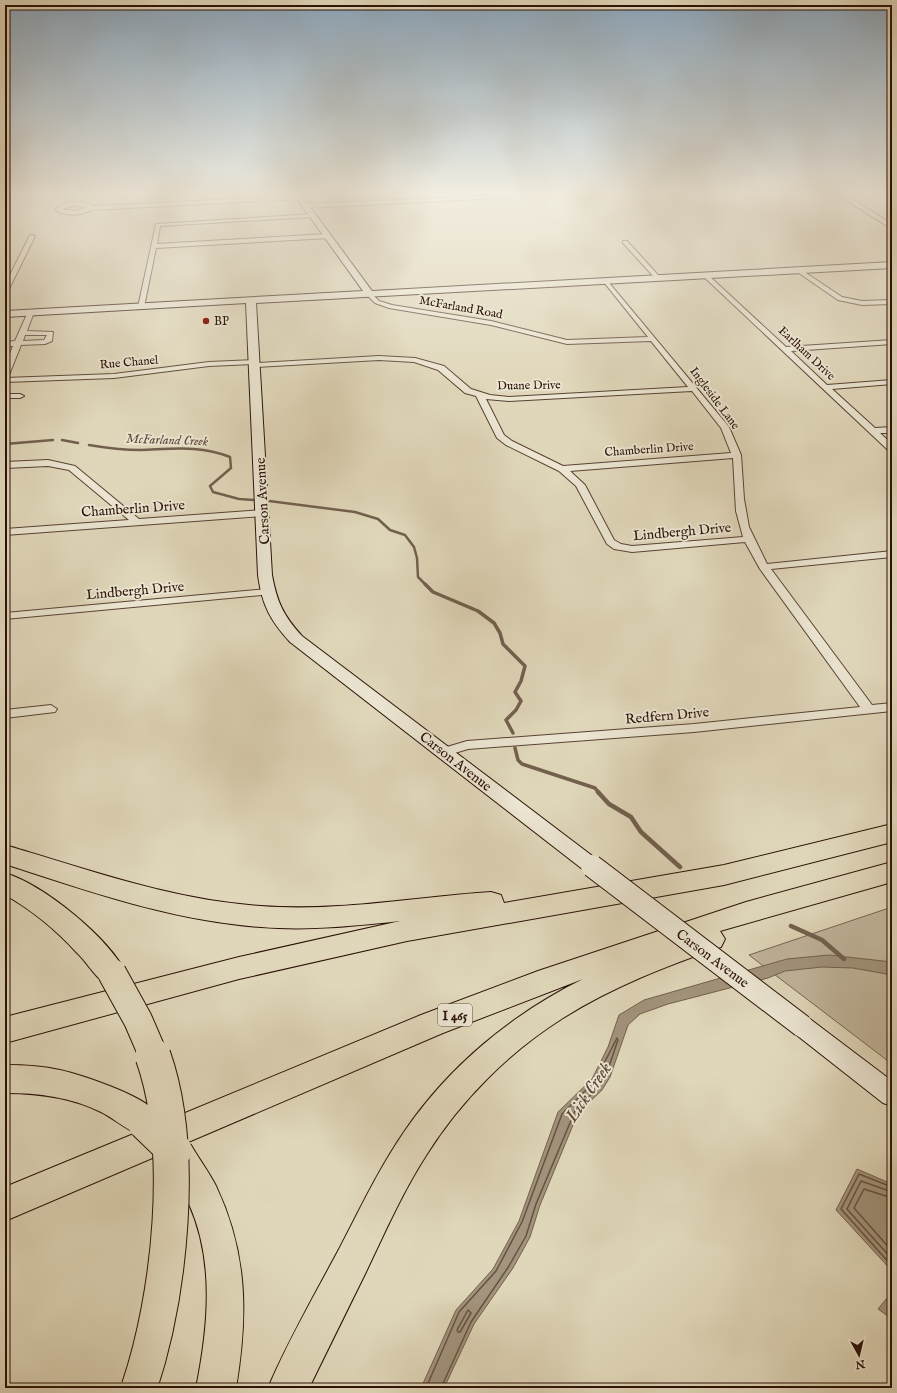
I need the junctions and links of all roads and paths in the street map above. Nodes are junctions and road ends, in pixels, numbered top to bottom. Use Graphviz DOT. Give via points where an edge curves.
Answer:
graph roads {
  1 [pos="22,257"];
  2 [pos="151,257"];
  3 [pos="344,257"];
  4 [pos="639,257"];
  5 [pos="892,265"];
  6 [pos="798,270"];
  7 [pos="705,275"];
  8 [pos="657,277"];
  9 [pos="605,280"];
  10 [pos="5,291"];
  11 [pos="369,294"];
  12 [pos="251,301"];
  13 [pos="892,302"];
  14 [pos="141,307"];
  15 [pos="31,312"];
  16 [pos="5,314"];
  17 [pos="23,333"];
  18 [pos="654,339"];
  19 [pos="892,342"];
  20 [pos="5,344"];
  21 [pos="18,344"];
  22 [pos="785,349"];
  23 [pos="255,363"];
  24 [pos="5,375"];
  25 [pos="5,380"];
  26 [pos="892,382"];
  27 [pos="825,387"];
  28 [pos="695,389"];
  29 [pos="480,395"];
  30 [pos="5,396"];
  31 [pos="20,396"];
  32 [pos="892,430"];
  33 [pos="872,431"];
  34 [pos="892,449"];
  35 [pos="737,455"];
  36 [pos="5,465"];
  37 [pos="562,469"];
  38 [pos="262,513"];
  39 [pos="137,522"];
  40 [pos="5,532"];
  41 [pos="749,539"];
  42 [pos="892,554"];
  43 [pos="764,567"];
  44 [pos="268,592"];
  45 [pos="5,616"];
  46 [pos="892,707"];
  47 [pos="51,709"];
  48 [pos="868,710"];
  49 [pos="5,714"];
  50 [pos="445,752"];
  51 [pos="892,833"];
  52 [pos="5,854"];
  53 [pos="878,876"];
  54 [pos="5,883"];
  55 [pos="557,905"];
  56 [pos="5,1030"];
  57 [pos="5,1079"];
  58 [pos="892,1095"];
  59 [pos="5,1202"];
  60 [pos="139,1388"];
  61 [pos="216,1388"];
  62 [pos="288,1388"];
  1 -- 10 [label="street"];
  2 -- 14 [label="street"];
  3 -- 11 [label="main road, McFarland Road"];
  4 -- 8 [label="street"];
  5 -- 6 [label="main road"];
  6 -- 7 [label="main road"];
  6 -- 13 [label="street" via="840,299 862,303"];
  7 -- 8 [label="main road"];
  7 -- 22 [label="street, Earlham Drive"];
  8 -- 9 [label="main road"];
  9 -- 11 [label="main road"];
  9 -- 18 [label="street, Ingleside Lane"];
  11 -- 12 [label="main road"];
  11 -- 18 [label="street, McFarland Road" via="377,302 391,307 491,323 559,341 582,343"];
  12 -- 14 [label="main road"];
  12 -- 23 [label="main road, Carson Avenue"];
  14 -- 15 [label="main road"];
  15 -- 16 [label="main road"];
  15 -- 17 [label="street"];
  17 -- 21 [label="street"];
  17 -- 21 [label="street" via="51,333 46,342"];
  18 -- 28 [label="street, Ingleside Lane"];
  19 -- 22 [label="street"];
  20 -- 21 [label="street"];
  21 -- 24 [label="street"];
  22 -- 27 [label="street, Earlham Drive"];
  23 -- 25 [label="street, Rue Chanel" via="209,364 114,376"];
  23 -- 29 [label="street, Duane Drive" via="379,358 415,360 442,368 461,387"];
  23 -- 38 [label="main road, Carson Avenue"];
  26 -- 27 [label="street"];
  27 -- 33 [label="street, Earlham Drive"];
  28 -- 29 [label="street, Duane Drive" via="522,399 499,399"];
  28 -- 35 [label="street, Ingleside Lane" via="725,427"];
  29 -- 37 [label="street" via="500,436"];
  30 -- 31 [label="street"];
  32 -- 33 [label="street"];
  33 -- 34 [label="street, Earlham Drive"];
  35 -- 37 [label="street, Chamberlin Drive"];
  35 -- 41 [label="street, Ingleside Lane" via="741,509"];
  36 -- 39 [label="street" via="48,463 72,468"];
  37 -- 41 [label="street, Lindbergh Drive" via="580,485 610,542 618,547 632,549"];
  38 -- 39 [label="street, Chamberlin Drive"];
  38 -- 44 [label="main road, Carson Avenue"];
  39 -- 40 [label="street, Chamberlin Drive"];
  41 -- 43 [label="street, Ingleside Lane"];
  42 -- 43 [label="street"];
  43 -- 48 [label="street, Ingleside Lane"];
  44 -- 45 [label="street, Lindbergh Drive"];
  44 -- 50 [label="main road, Carson Avenue" via="271,607 296,639"];
  46 -- 48 [label="street, Redfern Drive"];
  47 -- 49 [label="street"];
  48 -- 50 [label="street, Redfern Drive" via="694,728 467,745"];
  50 -- 58 [label="main road, Carson Avenue, bridge"];
  51 -- 55 [label="highway" via="724,875"];
  52 -- 55 [label="highway" via="164,903 243,915 300,918 370,915 490,902"];
  53 -- 59 [label="highway, I 465" via="746,912 548,979 432,1024"];
  53 -- 62 [label="highway" via="784,914 658,959 592,988 551,1011 505,1043 453,1097 407,1157 385,1195"];
  54 -- 60 [label="highway, bridge" via="66,922 112,973 139,1020 157,1070 167,1113 171,1190 167,1250 158,1312"];
  55 -- 56 [label="highway" via="407,930 295,955"];
  57 -- 61 [label="highway, bridge" via="39,1081 79,1089 120,1106 164,1138 179,1156 204,1198 218,1238 224,1268 223,1351"];
}
